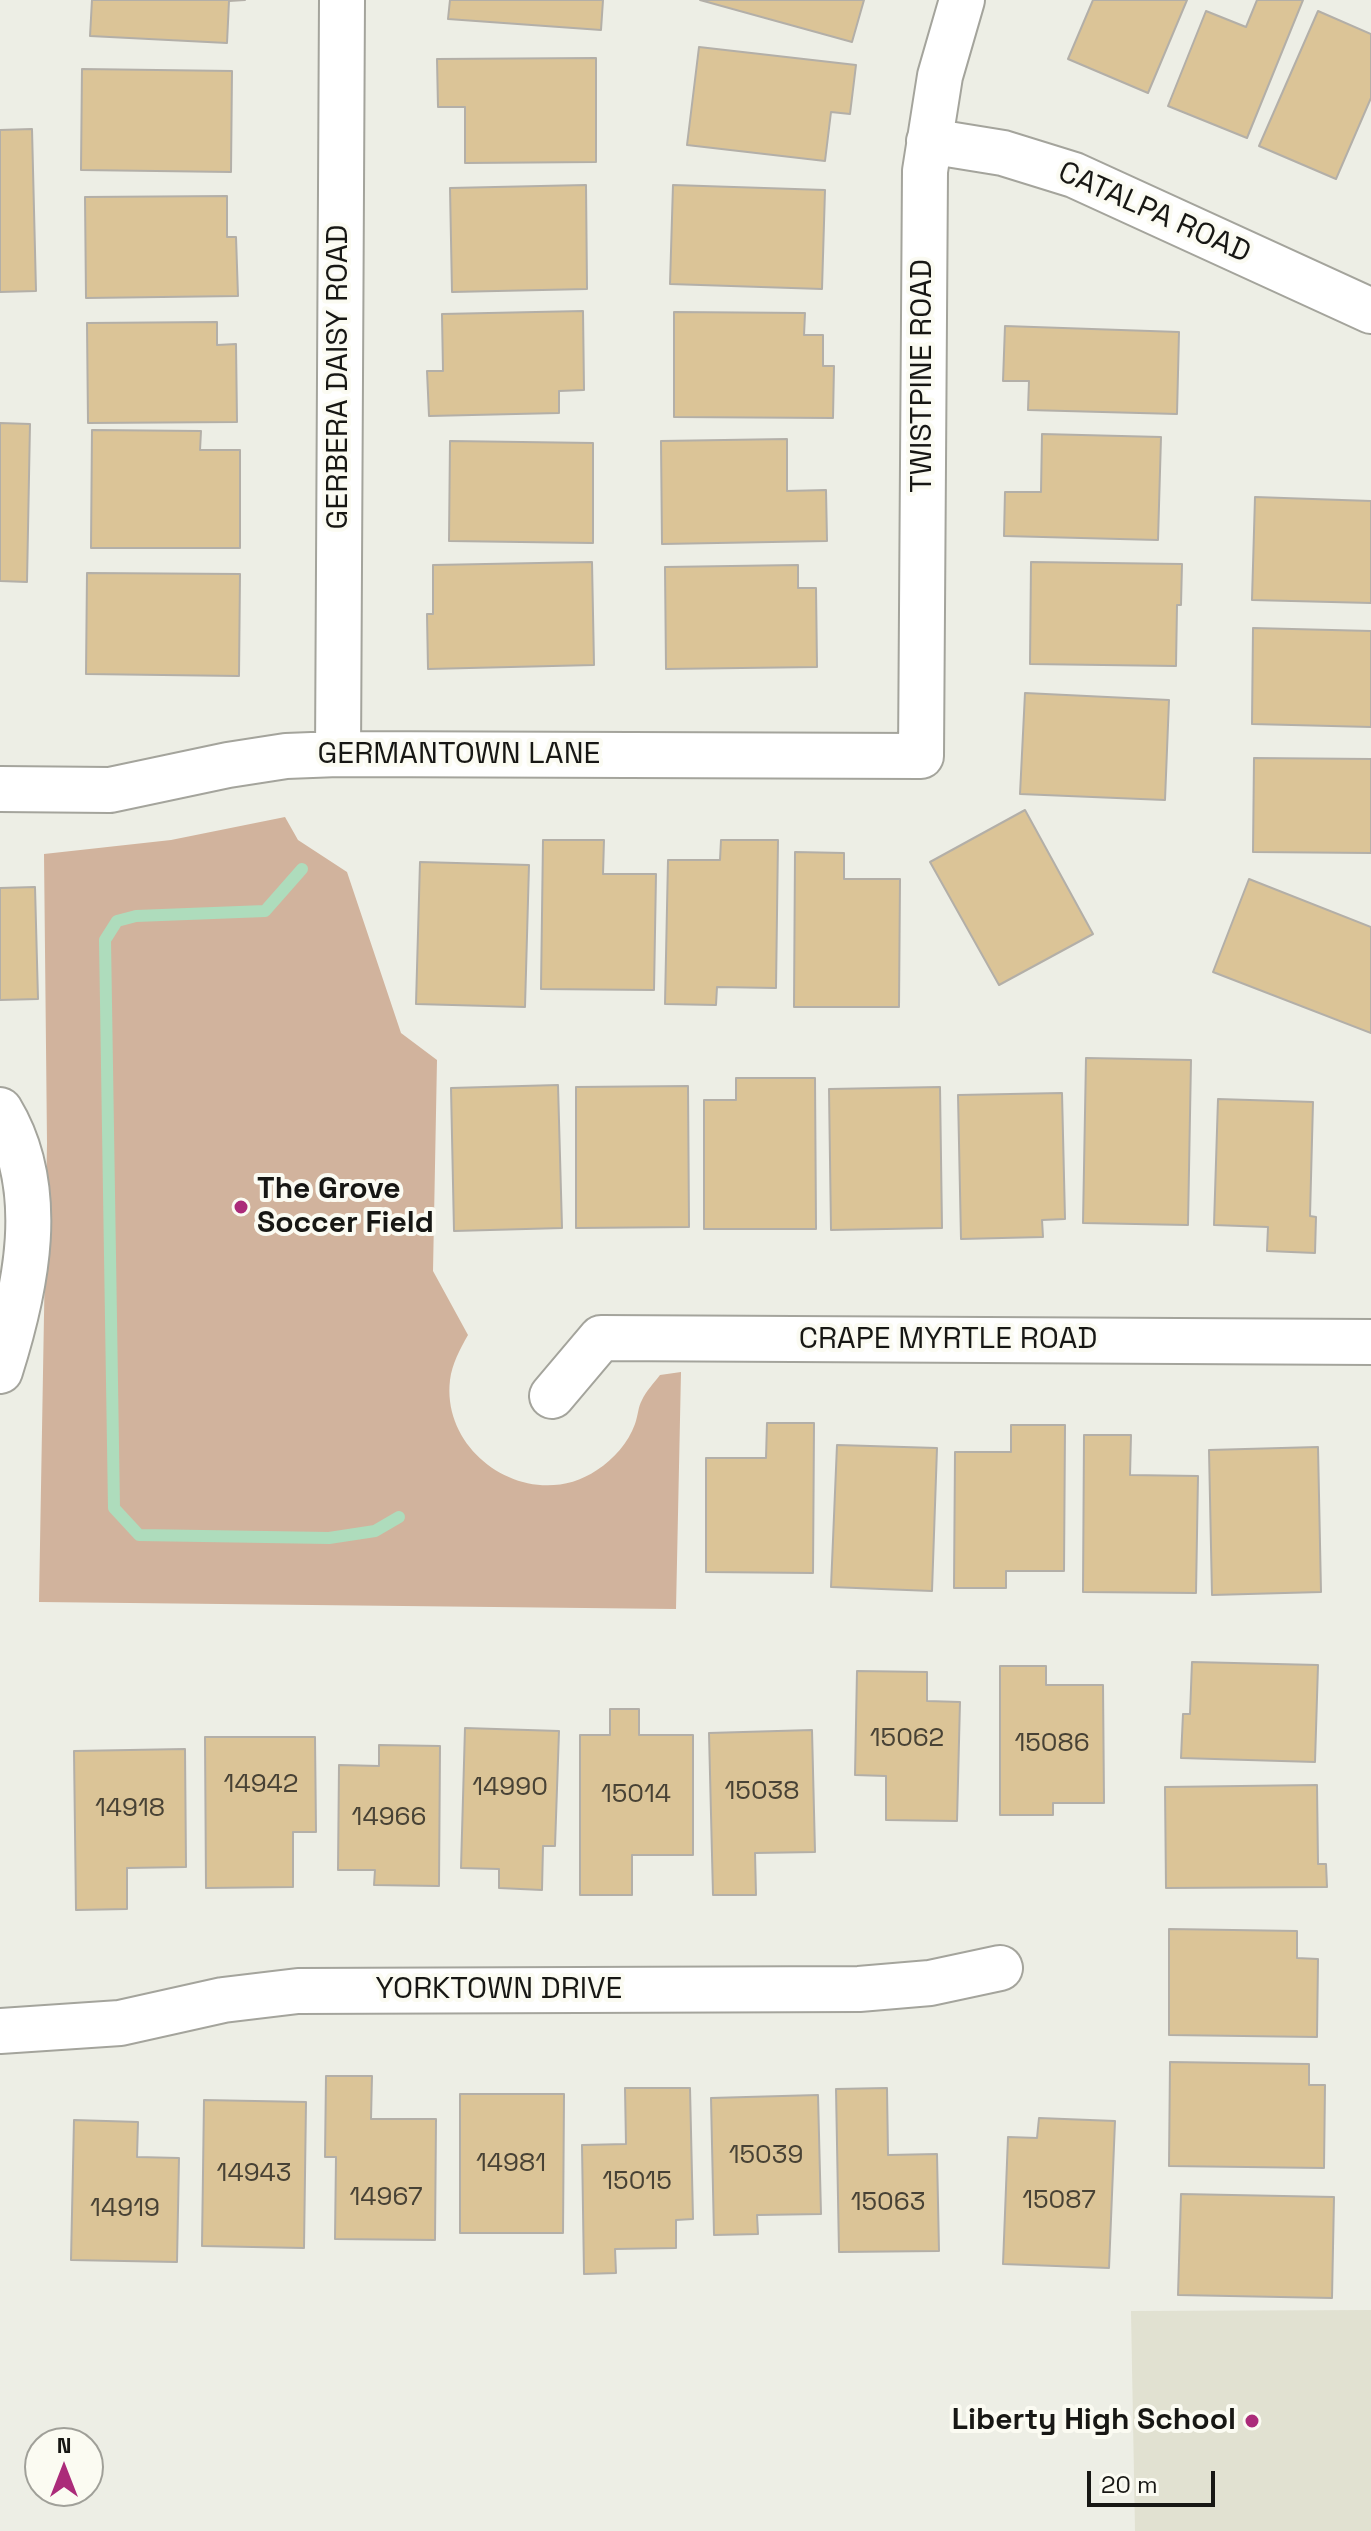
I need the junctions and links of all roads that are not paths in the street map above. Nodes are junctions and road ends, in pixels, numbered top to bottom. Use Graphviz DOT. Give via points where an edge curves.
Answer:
graph roads {
  1 [pos="342,0"];
  2 [pos="962,0"];
  3 [pos="929,141"];
  4 [pos="1371,311"];
  5 [pos="338,754"];
  6 [pos="921,756"];
  7 [pos="0,789"];
  8 [pos="0,1110"];
  9 [pos="1371,1342"];
  10 [pos="0,1371"];
  11 [pos="552,1396"];
  12 [pos="1000,1968"];
  13 [pos="0,2031"];
  1 -- 5 [label="street, GERBERA DAISY ROAD"];
  2 -- 3 [label="street, TWISTPINE ROAD" via="940,76"];
  3 -- 4 [label="street, CATALPA ROAD" via="1003,153 1074,175"];
  3 -- 6 [label="street, TWISTPINE ROAD" via="923,230"];
  5 -- 6 [label="street, GERMANTOWN LANE"];
  5 -- 7 [label="street, GERMANTOWN LANE" via="228,765 110,790"];
  8 -- 10 [label="street" via="16,1138 26,1186 29,1252 18,1315"];
  9 -- 11 [label="street, CRAPE MYRTLE ROAD" via="601,1338"];
  12 -- 13 [label="street, YORKTOWN DRIVE" via="930,1983 859,1989 298,1991 223,2000 120,2023"];
}
